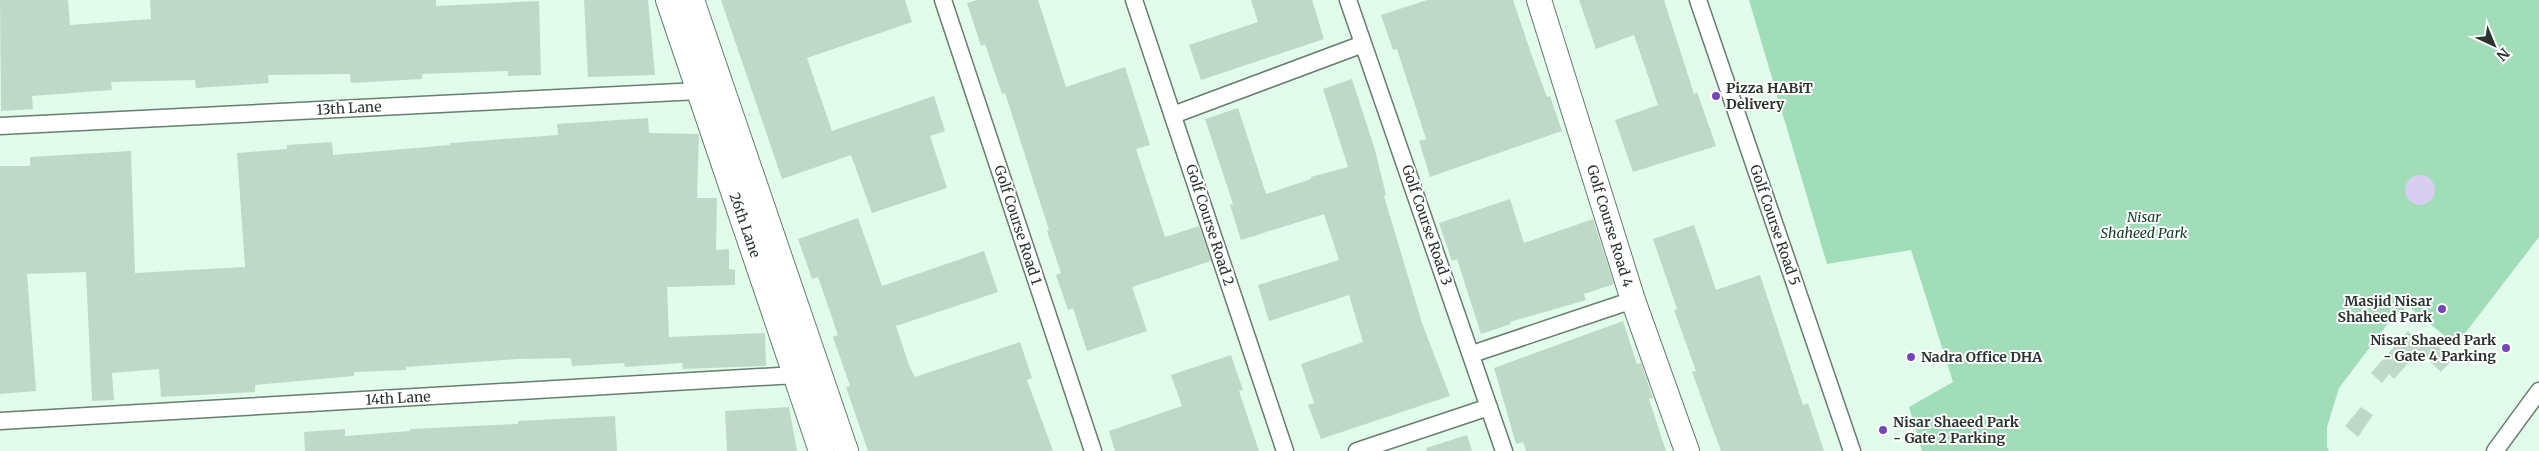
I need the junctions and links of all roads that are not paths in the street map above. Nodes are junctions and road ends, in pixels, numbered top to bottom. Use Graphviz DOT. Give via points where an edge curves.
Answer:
graph roads {
  1 [pos="668,0"];
  2 [pos="692,0"];
  3 [pos="943,0"];
  4 [pos="1134,0"];
  5 [pos="1348,0"];
  6 [pos="1539,0"];
  7 [pos="1698,0"];
  8 [pos="1363,44"];
  9 [pos="699,91"];
  10 [pos="1173,115"];
  11 [pos="0,126"];
  12 [pos="1633,300"];
  13 [pos="1472,354"];
  14 [pos="796,375"];
  15 [pos="2539,391"];
  16 [pos="1489,407"];
  17 [pos="0,421"];
  18 [pos="822,451"];
  19 [pos="846,451"];
  20 [pos="1093,451"];
  21 [pos="1285,451"];
  22 [pos="1357,451"];
  23 [pos="1504,451"];
  24 [pos="1686,451"];
  25 [pos="1852,451"];
  26 [pos="2494,451"];
  1 -- 9 [label="street, 26th Lane"];
  2 -- 19 [label="street"];
  3 -- 20 [label="street, Golf Course Road 1"];
  4 -- 10 [label="street, Golf Course Road 2"];
  5 -- 8 [label="street, Golf Course Road 3"];
  6 -- 12 [label="street, Golf Course Road 4"];
  7 -- 25 [label="street, Golf Course Road 5"];
  8 -- 10 [label="street"];
  8 -- 13 [label="street, Golf Course Road 3"];
  9 -- 11 [label="street, 13th Lane"];
  9 -- 14 [label="street, 26th Lane"];
  10 -- 21 [label="street, Golf Course Road 2"];
  12 -- 13 [label="street"];
  12 -- 24 [label="street, Golf Course Road 4"];
  13 -- 16 [label="street, Golf Course Road 3"];
  14 -- 17 [label="street, 14th Lane"];
  14 -- 18 [label="street, 26th Lane"];
  15 -- 26 [label="street"];
  16 -- 22 [label="street"];
  16 -- 23 [label="street, Golf Course Road 3"];
}
